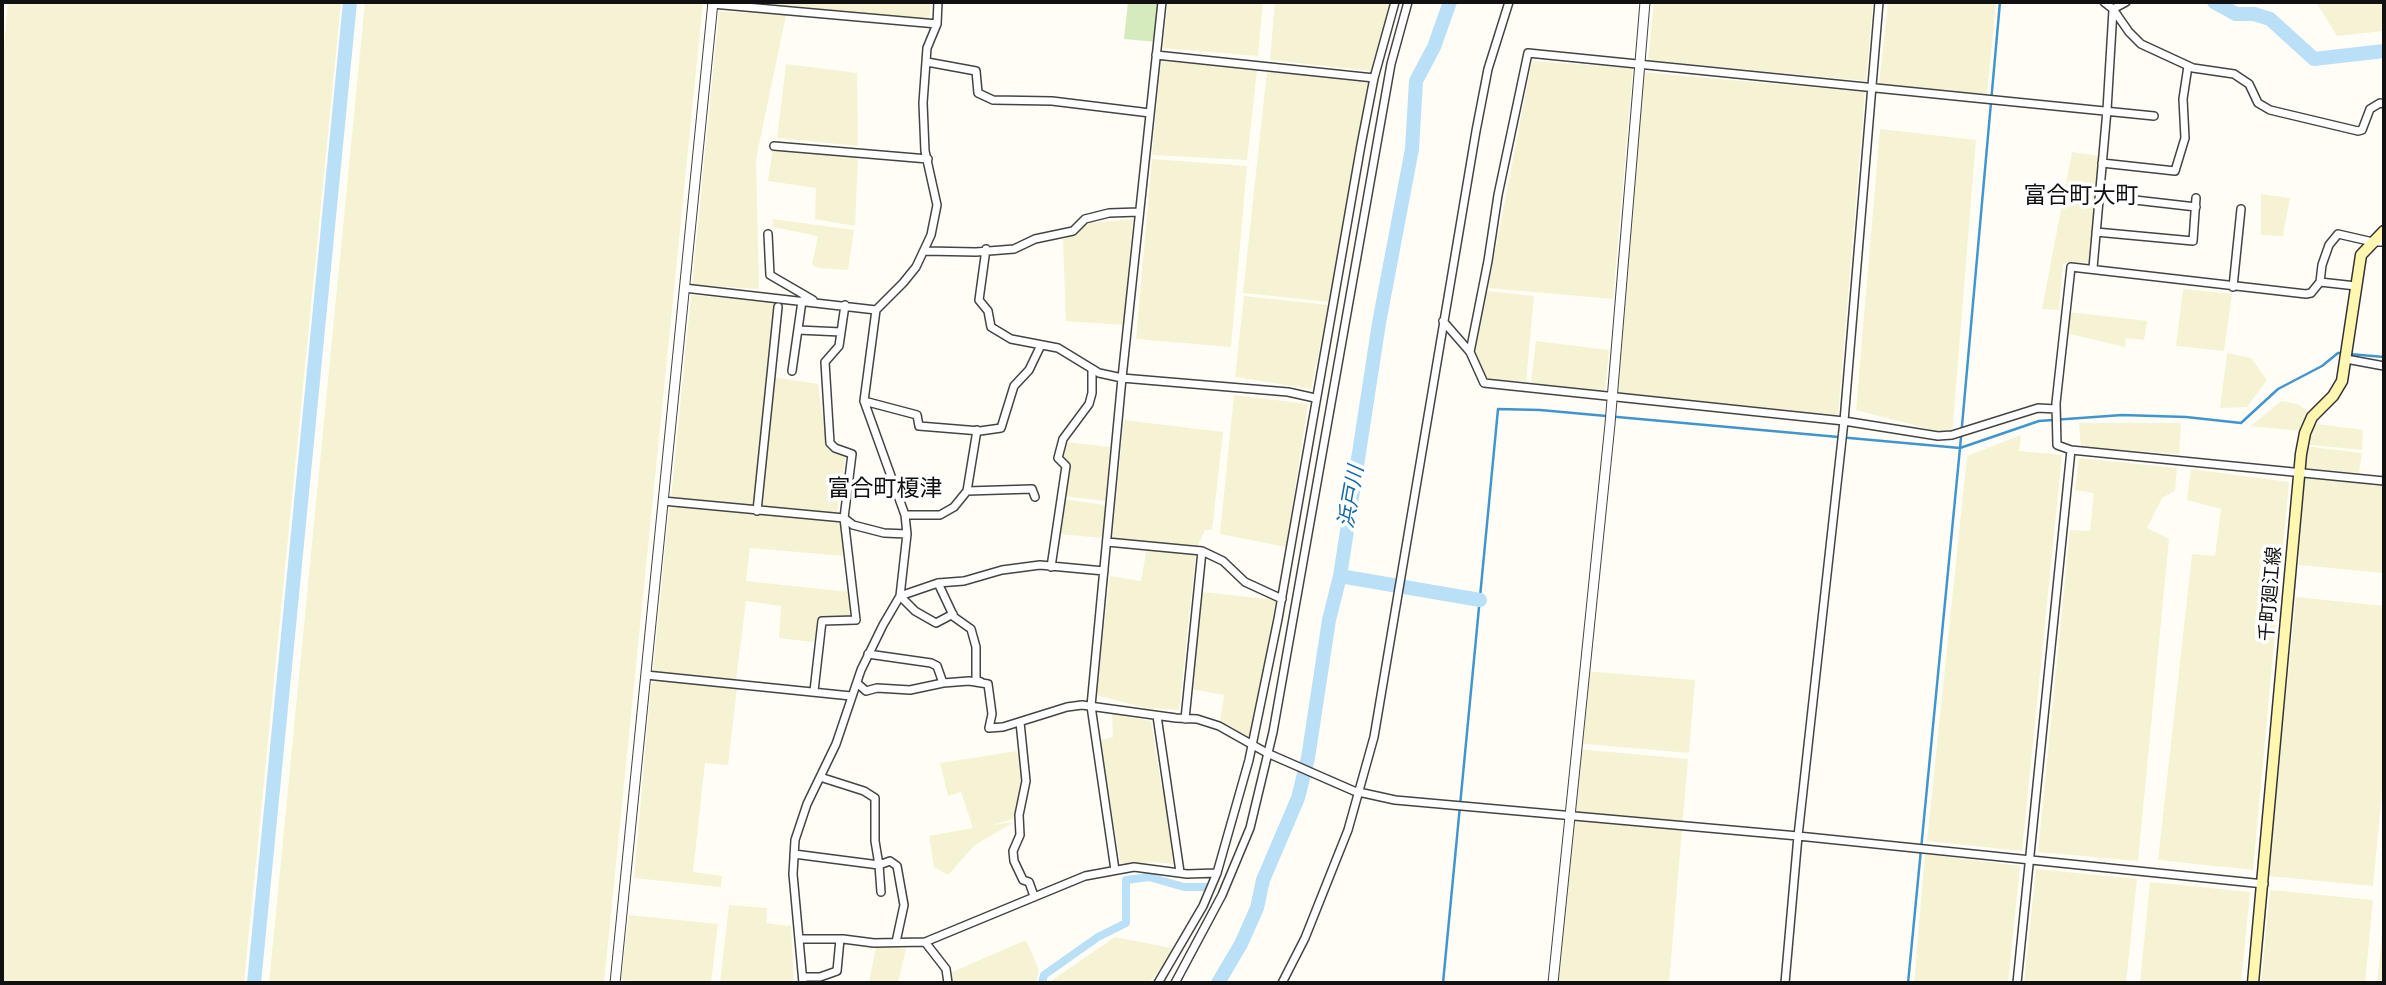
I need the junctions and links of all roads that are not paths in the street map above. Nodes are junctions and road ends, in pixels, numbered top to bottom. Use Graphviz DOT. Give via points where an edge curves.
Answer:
graph roads {
  1 [pos="938,2"];
  2 [pos="1161,2"];
  3 [pos="1395,2"];
  4 [pos="1408,2"];
  5 [pos="1509,2"];
  6 [pos="1645,2"];
  7 [pos="1879,2"];
  8 [pos="2104,2"];
  9 [pos="2126,2"];
  10 [pos="713,3"];
  11 [pos="2113,9"];
  12 [pos="937,24"];
  13 [pos="1156,55"];
  14 [pos="927,62"];
  15 [pos="1638,65"];
  16 [pos="2188,66"];
  17 [pos="1374,78"];
  18 [pos="1870,88"];
  19 [pos="2384,104"];
  20 [pos="2107,110"];
  21 [pos="1150,113"];
  22 [pos="2154,116"];
  23 [pos="774,146"];
  24 [pos="928,159"];
  25 [pos="2102,163"];
  26 [pos="2099,196"];
  27 [pos="2241,209"];
  28 [pos="1139,212"];
  29 [pos="2384,231"];
  30 [pos="2096,232"];
  31 [pos="768,234"];
  32 [pos="2379,242"];
  33 [pos="986,249"];
  34 [pos="925,251"];
  35 [pos="2093,268"];
  36 [pos="2320,282"];
  37 [pos="2233,286"];
  38 [pos="2356,286"];
  39 [pos="684,288"];
  40 [pos="802,300"];
  41 [pos="817,302"];
  42 [pos="845,305"];
  43 [pos="778,307"];
  44 [pos="876,310"];
  45 [pos="1443,321"];
  46 [pos="798,330"];
  47 [pos="841,331"];
  48 [pos="1041,345"];
  49 [pos="1469,352"];
  50 [pos="2346,358"];
  51 [pos="2384,366"];
  52 [pos="1092,369"];
  53 [pos="792,371"];
  54 [pos="1122,378"];
  55 [pos="1315,398"];
  56 [pos="1612,400"];
  57 [pos="864,401"];
  58 [pos="2056,409"];
  59 [pos="1844,425"];
  60 [pos="976,430"];
  61 [pos="2071,450"];
  62 [pos="2299,472"];
  63 [pos="2384,481"];
  64 [pos="967,491"];
  65 [pos="1035,497"];
  66 [pos="663,501"];
  67 [pos="757,511"];
  68 [pos="905,515"];
  69 [pos="844,517"];
  70 [pos="907,534"];
  71 [pos="1107,542"];
  72 [pos="1202,551"];
  73 [pos="1051,567"];
  74 [pos="1104,571"];
  75 [pos="939,583"];
  76 [pos="900,596"];
  77 [pos="1282,599"];
  78 [pos="953,614"];
  79 [pos="868,654"];
  80 [pos="646,675"];
  81 [pos="857,683"];
  82 [pos="943,683"];
  83 [pos="988,684"];
  84 [pos="814,691"];
  85 [pos="851,696"];
  86 [pos="1091,706"];
  87 [pos="1157,716"];
  88 [pos="1185,719"];
  89 [pos="1020,722"];
  90 [pos="1252,746"];
  91 [pos="1267,753"];
  92 [pos="820,777"];
  93 [pos="1359,793"];
  94 [pos="1570,816"];
  95 [pos="1798,836"];
  96 [pos="794,854"];
  97 [pos="2030,860"];
  98 [pos="879,865"];
  99 [pos="1115,870"];
  100 [pos="1180,872"];
  101 [pos="1217,873"];
  102 [pos="2263,884"];
  103 [pos="881,892"];
  104 [pos="1034,896"];
  105 [pos="800,939"];
  106 [pos="840,939"];
  107 [pos="896,942"];
  108 [pos="925,942"];
  109 [pos="803,980"];
  110 [pos="615,983"];
  111 [pos="948,983"];
  112 [pos="1158,983"];
  113 [pos="1175,983"];
  114 [pos="1282,983"];
  115 [pos="1553,983"];
  116 [pos="1785,983"];
  117 [pos="2017,983"];
  118 [pos="2253,983"];
  1 -- 12 [label="street"];
  2 -- 13 [label="street"];
  3 -- 17 [label="street"];
  4 -- 91 [label="street" via="1391,65"];
  5 -- 45 [label="street" via="1488,69"];
  6 -- 15 [label="street"];
  7 -- 18 [label="street"];
  8 -- 11 [label="street"];
  9 -- 11 [label="street"];
  10 -- 12 [label="street"];
  10 -- 39 [label="street"];
  11 -- 16 [label="street" via="2141,44"];
  11 -- 20 [label="street"];
  12 -- 14 [label="street" via="927,48"];
  13 -- 17 [label="street"];
  13 -- 21 [label="street"];
  14 -- 21 [label="street" via="976,71 978,93 993,100 1052,101"];
  14 -- 24 [label="street" via="923,128"];
  15 -- 18 [label="street"];
  15 -- 49 [label="street" via="1528,53"];
  15 -- 56 [label="street"];
  16 -- 19 [label="street" via="2234,74 2249,85 2258,103 2270,110 2358,131 2370,110"];
  16 -- 25 [label="street" via="2183,99 2185,138 2175,171"];
  17 -- 55 [label="street"];
  18 -- 20 [label="street"];
  18 -- 59 [label="street"];
  20 -- 22 [label="street"];
  20 -- 25 [label="street"];
  21 -- 28 [label="street"];
  23 -- 24 [label="street"];
  24 -- 34 [label="street" via="937,205"];
  25 -- 26 [label="street"];
  26 -- 30 [label="street"];
  26 -- 30 [label="street" via="2196,202 2193,241"];
  27 -- 37 [label="street"];
  28 -- 33 [label="street" via="1085,219 1073,231 1014,249"];
  28 -- 54 [label="street"];
  29 -- 32 [label="main road, 千町廻江線"];
  30 -- 35 [label="street"];
  31 -- 41 [label="street" via="770,275"];
  32 -- 36 [label="street" via="2337,234 2329,244"];
  32 -- 38 [label="main road, 千町廻江線" via="2361,255"];
  33 -- 34 [label="street"];
  33 -- 48 [label="street" via="979,300 988,311 991,327 1011,339"];
  34 -- 44 [label="street" via="903,283"];
  35 -- 37 [label="street"];
  35 -- 58 [label="street" via="2071,267"];
  36 -- 37 [label="street" via="2306,294"];
  36 -- 38 [label="street"];
  38 -- 50 [label="main road, 千町廻江線"];
  39 -- 40 [label="street"];
  39 -- 66 [label="street"];
  40 -- 41 [label="street"];
  40 -- 46 [label="street"];
  41 -- 42 [label="street"];
  42 -- 44 [label="street"];
  42 -- 47 [label="street"];
  43 -- 67 [label="street"];
  44 -- 57 [label="street"];
  45 -- 49 [label="street"];
  45 -- 93 [label="street" via="1374,737"];
  46 -- 47 [label="street"];
  46 -- 53 [label="street"];
  47 -- 69 [label="street" via="839,345 825,362 830,443 852,454"];
  48 -- 52 [label="street" via="1058,348"];
  48 -- 60 [label="street" via="1029,370 1014,386 1001,428"];
  49 -- 56 [label="street" via="1484,383"];
  50 -- 51 [label="street"];
  50 -- 62 [label="main road, 千町廻江線" via="2342,381 2312,417 2305,433"];
  52 -- 54 [label="street"];
  52 -- 73 [label="street" via="1089,404 1063,439 1058,458 1066,466"];
  54 -- 55 [label="street"];
  54 -- 71 [label="street"];
  55 -- 77 [label="street"];
  56 -- 59 [label="street"];
  56 -- 94 [label="street"];
  57 -- 60 [label="street" via="917,415 919,426"];
  57 -- 68 [label="street"];
  58 -- 59 [label="street" via="2038,408 1952,435"];
  58 -- 61 [label="street" via="2057,445"];
  59 -- 95 [label="street"];
  60 -- 64 [label="street"];
  61 -- 62 [label="street"];
  61 -- 97 [label="street"];
  62 -- 63 [label="street"];
  62 -- 102 [label="main road, 千町廻江線"];
  64 -- 65 [label="street" via="1032,489"];
  64 -- 68 [label="street" via="940,515"];
  66 -- 67 [label="street"];
  66 -- 80 [label="street"];
  67 -- 69 [label="street"];
  68 -- 70 [label="street"];
  69 -- 70 [label="street" via="853,525"];
  69 -- 84 [label="street" via="856,621 822,621"];
  70 -- 76 [label="street"];
  71 -- 72 [label="street"];
  71 -- 74 [label="street"];
  72 -- 77 [label="street" via="1223,561 1245,582"];
  72 -- 88 [label="street"];
  73 -- 74 [label="street"];
  73 -- 75 [label="street" via="1003,570"];
  74 -- 86 [label="street"];
  75 -- 76 [label="street"];
  75 -- 78 [label="street"];
  76 -- 78 [label="street" via="936,623"];
  76 -- 79 [label="street"];
  77 -- 90 [label="street"];
  78 -- 83 [label="street" via="971,628 976,680"];
  79 -- 81 [label="street"];
  79 -- 82 [label="street" via="931,663 937,666"];
  80 -- 84 [label="street"];
  80 -- 110 [label="street"];
  81 -- 82 [label="street" via="866,691 910,690"];
  81 -- 85 [label="street"];
  82 -- 83 [label="street"];
  83 -- 89 [label="street" via="989,728"];
  84 -- 85 [label="street"];
  85 -- 92 [label="street"];
  86 -- 87 [label="street"];
  86 -- 89 [label="street" via="1067,707"];
  86 -- 99 [label="street"];
  87 -- 88 [label="street"];
  87 -- 100 [label="street"];
  88 -- 90 [label="street" via="1219,726"];
  89 -- 104 [label="street" via="1026,781 1020,835 1013,851"];
  90 -- 91 [label="street"];
  90 -- 101 [label="street"];
  91 -- 93 [label="street"];
  91 -- 113 [label="street" via="1250,828 1222,895"];
  92 -- 96 [label="street" via="807,804"];
  92 -- 98 [label="street" via="875,798"];
  93 -- 94 [label="street"];
  93 -- 114 [label="street" via="1320,902"];
  94 -- 95 [label="street"];
  94 -- 115 [label="street"];
  95 -- 97 [label="street"];
  95 -- 116 [label="street"];
  96 -- 98 [label="street"];
  96 -- 105 [label="street"];
  97 -- 102 [label="street"];
  97 -- 117 [label="street"];
  98 -- 103 [label="street"];
  98 -- 107 [label="street" via="890,861 897,866 904,905"];
  99 -- 100 [label="street" via="1134,867"];
  99 -- 104 [label="street"];
  100 -- 101 [label="street"];
  101 -- 112 [label="street"];
  102 -- 118 [label="main road, 千町廻江線"];
  104 -- 108 [label="street"];
  105 -- 106 [label="street"];
  105 -- 109 [label="street"];
  106 -- 107 [label="street"];
  106 -- 109 [label="street" via="837,971"];
  107 -- 108 [label="street"];
  108 -- 111 [label="street" via="946,969"];
}
